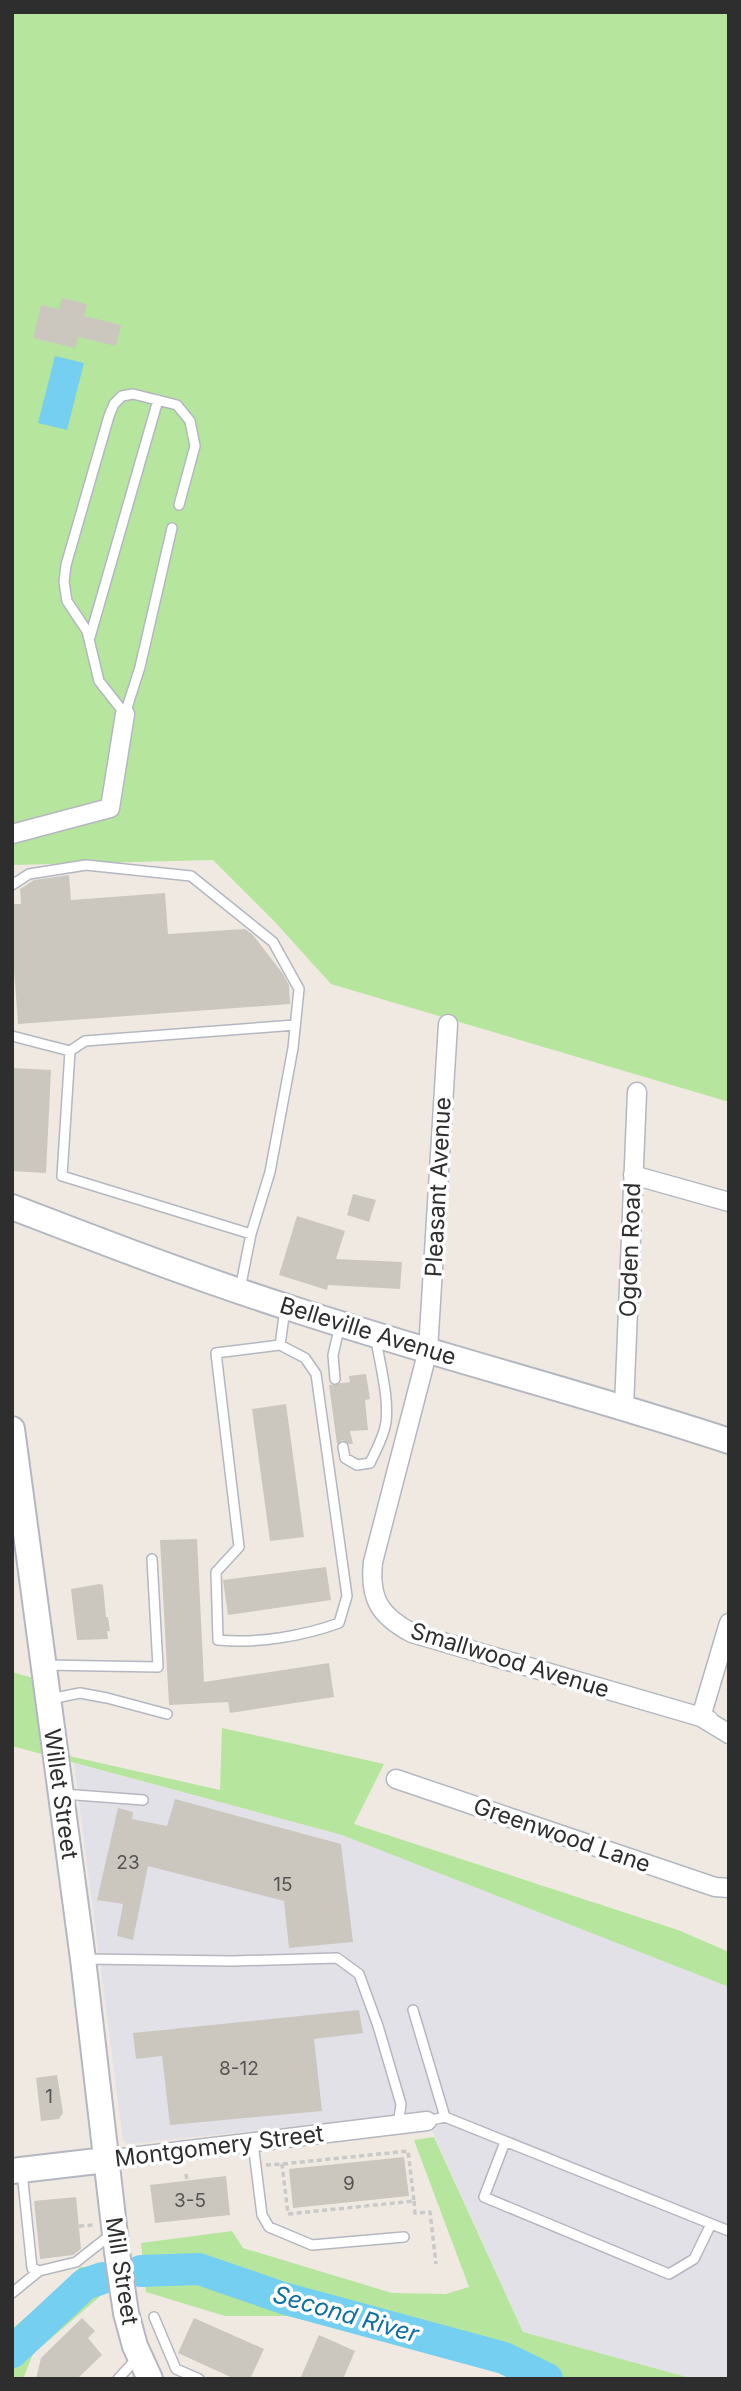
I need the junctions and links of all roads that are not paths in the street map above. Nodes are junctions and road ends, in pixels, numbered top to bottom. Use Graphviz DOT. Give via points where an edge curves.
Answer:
graph roads {
  1 [pos="158,400"];
  2 [pos="179,505"];
  3 [pos="172,528"];
  4 [pos="89,640"];
  5 [pos="125,714"];
  6 [pos="12,834"];
  7 [pos="12,886"];
  8 [pos="447,1024"];
  9 [pos="295,1025"];
  10 [pos="12,1036"];
  11 [pos="70,1051"];
  12 [pos="637,1092"];
  13 [pos="633,1175"];
  14 [pos="729,1202"];
  15 [pos="12,1207"];
  16 [pos="251,1234"];
  17 [pos="240,1291"];
  18 [pos="286,1307"];
  19 [pos="340,1324"];
  20 [pos="375,1334"];
  21 [pos="280,1345"];
  22 [pos="428,1350"];
  23 [pos="335,1379"];
  24 [pos="624,1407"];
  25 [pos="12,1429"];
  26 [pos="729,1441"];
  27 [pos="343,1447"];
  28 [pos="152,1559"];
  29 [pos="729,1623"];
  30 [pos="44,1665"];
  31 [pos="48,1699"];
  32 [pos="167,1714"];
  33 [pos="701,1717"];
  34 [pos="729,1727"];
  35 [pos="729,1734"];
  36 [pos="396,1779"];
  37 [pos="61,1794"];
  38 [pos="143,1800"];
  39 [pos="729,1888"];
  40 [pos="83,1959"];
  41 [pos="413,2010"];
  42 [pos="445,2116"];
  43 [pos="427,2121"];
  44 [pos="398,2125"];
  45 [pos="505,2142"];
  46 [pos="253,2143"];
  47 [pos="106,2160"];
  48 [pos="17,2171"];
  49 [pos="711,2224"];
  50 [pos="729,2231"];
  51 [pos="404,2236"];
  52 [pos="111,2237"];
  53 [pos="39,2271"];
  54 [pos="12,2292"];
  55 [pos="153,2317"];
  56 [pos="139,2355"];
  57 [pos="118,2379"];
  58 [pos="150,2379"];
  59 [pos="199,2379"];
  1 -- 2 [label="lane" via="177,405 194,434"];
  1 -- 4 [label="lane"];
  1 -- 4 [label="lane" via="134,394 122,396 114,404 69,552 64,582 67,601"];
  3 -- 5 [label="lane"];
  4 -- 5 [label="lane" via="99,681"];
  5 -- 6 [label="street" via="110,808"];
  7 -- 9 [label="lane" via="29,874 86,865 191,876 272,943 299,989"];
  8 -- 22 [label="street, Pleasant Avenue"];
  9 -- 11 [label="lane" via="85,1041"];
  9 -- 16 [label="lane" via="270,1172"];
  10 -- 11 [label="lane"];
  11 -- 16 [label="lane" via="62,1176"];
  12 -- 13 [label="street, Ogden Road"];
  13 -- 14 [label="street"];
  13 -- 24 [label="street, Ogden Road"];
  15 -- 17 [label="street, Belleville Avenue"];
  16 -- 17 [label="lane"];
  17 -- 18 [label="street, Belleville Avenue"];
  18 -- 19 [label="street, Belleville Avenue"];
  18 -- 21 [label="lane"];
  19 -- 20 [label="street, Belleville Avenue"];
  19 -- 23 [label="lane" via="333,1355"];
  20 -- 22 [label="street, Belleville Avenue"];
  20 -- 27 [label="lane" via="386,1421 382,1437 370,1463 357,1465 345,1458"];
  21 -- 21 [label="lane" via="216,1353 239,1547 216,1572 218,1640 313,1633 339,1623 347,1596 316,1374 305,1358"];
  22 -- 24 [label="street, Belleville Avenue"];
  22 -- 33 [label="street, Smallwood Avenue" via="373,1562 373,1597 382,1611 412,1633"];
  24 -- 26 [label="street, Belleville Avenue"];
  25 -- 30 [label="street, Willet Street"];
  28 -- 30 [label="lane" via="158,1667"];
  29 -- 33 [label="street"];
  30 -- 31 [label="street, Willet Street"];
  31 -- 32 [label="lane" via="80,1693"];
  31 -- 37 [label="street, Willet Street"];
  33 -- 34 [label="street, Smallwood Avenue"];
  33 -- 35 [label="street, Smallwood Avenue"];
  36 -- 39 [label="street, Greenwood Lane"];
  37 -- 38 [label="lane"];
  37 -- 40 [label="street, Willet Street"];
  40 -- 44 [label="lane" via="337,1958 359,1974 378,2026 401,2104"];
  40 -- 47 [label="street, Willet Street"];
  41 -- 42 [label="lane"];
  42 -- 43 [label="lane"];
  42 -- 45 [label="lane"];
  43 -- 44 [label="street, Montgomery Street"];
  44 -- 46 [label="street, Montgomery Street"];
  45 -- 49 [label="lane"];
  45 -- 49 [label="lane" via="484,2197 669,2274 694,2259"];
  46 -- 47 [label="street, Montgomery Street"];
  46 -- 51 [label="lane" via="262,2215 269,2227 312,2245"];
  47 -- 48 [label="street, Montgomery Street"];
  47 -- 52 [label="street, Mill Street"];
  48 -- 53 [label="lane" via="32,2268"];
  49 -- 50 [label="lane"];
  52 -- 53 [label="lane" via="76,2262"];
  52 -- 56 [label="street, Mill Street"];
  53 -- 54 [label="lane"];
  55 -- 59 [label="lane" via="176,2369"];
  56 -- 57 [label="lane"];
  56 -- 58 [label="street, Mill Street"];
}
